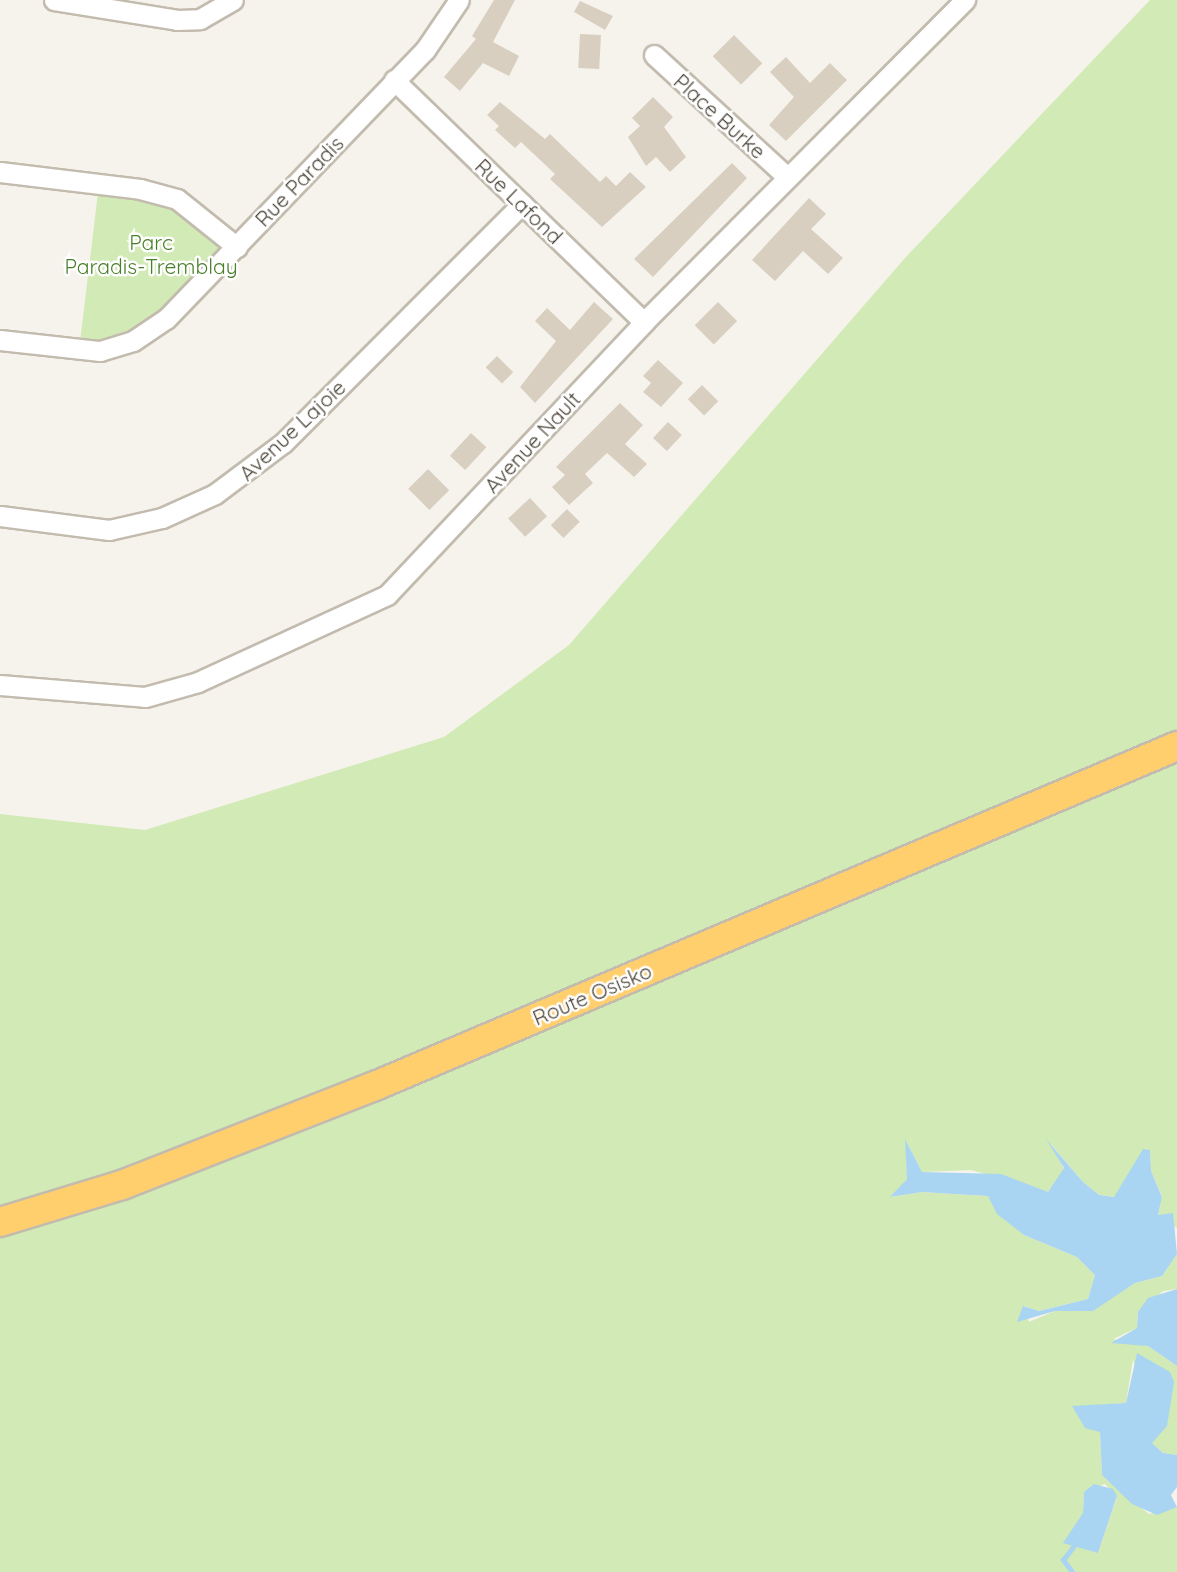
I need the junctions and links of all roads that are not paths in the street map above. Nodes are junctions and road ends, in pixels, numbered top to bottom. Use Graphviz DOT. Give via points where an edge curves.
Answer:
graph roads {
  1 [pos="54,0"];
  2 [pos="233,0"];
  3 [pos="459,0"];
  4 [pos="965,0"];
  5 [pos="654,55"];
  6 [pos="394,80"];
  7 [pos="0,172"];
  8 [pos="787,177"];
  9 [pos="522,204"];
  10 [pos="237,247"];
  11 [pos="644,322"];
  12 [pos="0,340"];
  13 [pos="0,516"];
  14 [pos="0,685"];
  15 [pos="1177,746"];
  16 [pos="0,1222"];
  1 -- 2 [label="street" via="177,20 200,19"];
  3 -- 6 [label="street, Rue Paradis" via="425,50"];
  4 -- 8 [label="street, Avenue Nault"];
  5 -- 8 [label="street, Place Burke"];
  6 -- 9 [label="street, Rue Lafond"];
  6 -- 10 [label="street, Rue Paradis"];
  7 -- 10 [label="street" via="140,189 177,199"];
  8 -- 11 [label="street, Avenue Nault"];
  9 -- 11 [label="street, Rue Lafond"];
  9 -- 13 [label="street, Avenue Lajoie" via="283,443 215,494 162,517 109,530"];
  10 -- 12 [label="street, Rue Paradis" via="166,319 133,341 79,351"];
  11 -- 14 [label="street, Avenue Nault" via="387,596 198,682 145,697"];
  15 -- 16 [label="highway, Route Osisko" via="351,1096 122,1185"];
}
